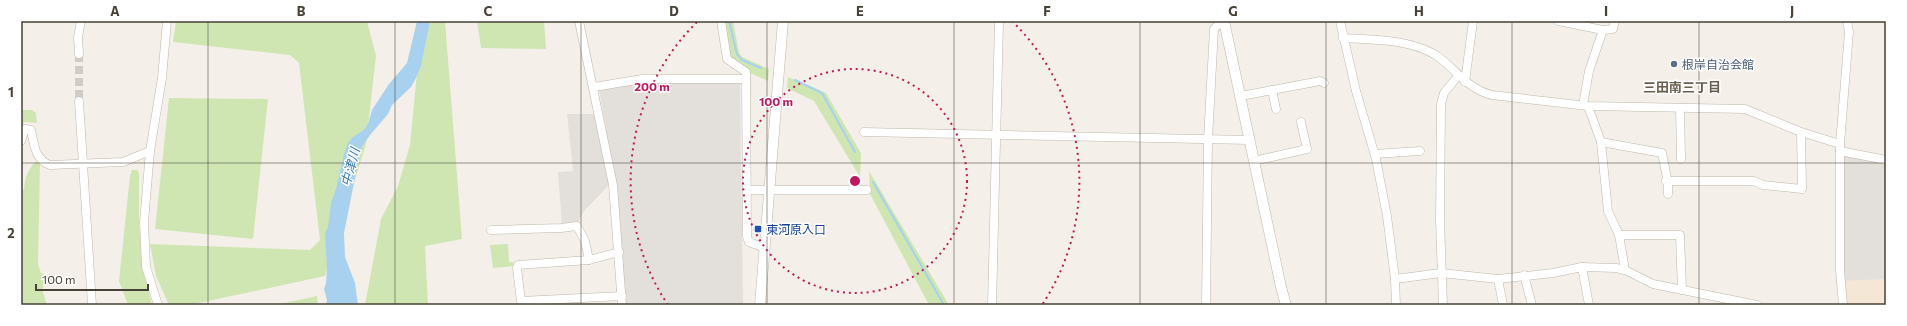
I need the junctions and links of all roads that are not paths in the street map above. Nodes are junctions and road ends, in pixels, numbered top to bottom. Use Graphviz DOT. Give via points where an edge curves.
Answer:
graph roads {
  1 [pos="81,21"];
  2 [pos="167,21"];
  3 [pos="579,21"];
  4 [pos="721,21"];
  5 [pos="783,21"];
  6 [pos="999,21"];
  7 [pos="1223,21"];
  8 [pos="1340,21"];
  9 [pos="1472,21"];
  10 [pos="1558,21"];
  11 [pos="1847,21"];
  12 [pos="1616,27"];
  13 [pos="1603,30"];
  14 [pos="1343,38"];
  15 [pos="79,54"];
  16 [pos="1458,76"];
  17 [pos="746,79"];
  18 [pos="1465,82"];
  19 [pos="1324,83"];
  20 [pos="594,88"];
  21 [pos="1272,90"];
  22 [pos="1241,96"];
  23 [pos="79,101"];
  24 [pos="1585,105"];
  25 [pos="1276,108"];
  26 [pos="1680,108"];
  27 [pos="1301,122"];
  28 [pos="864,132"];
  29 [pos="1802,132"];
  30 [pos="997,134"];
  31 [pos="1208,140"];
  32 [pos="1250,140"];
  33 [pos="21,141"];
  34 [pos="1600,142"];
  35 [pos="1840,148"];
  36 [pos="150,151"];
  37 [pos="1420,151"];
  38 [pos="1375,154"];
  39 [pos="1681,159"];
  40 [pos="1886,160"];
  41 [pos="1254,161"];
  42 [pos="82,165"];
  43 [pos="1666,181"];
  44 [pos="747,190"];
  45 [pos="770,190"];
  46 [pos="867,190"];
  47 [pos="1668,194"];
  48 [pos="491,230"];
  49 [pos="1619,235"];
  50 [pos="765,248"];
  51 [pos="619,252"];
  52 [pos="589,260"];
  53 [pos="1582,267"];
  54 [pos="1625,270"];
  55 [pos="1441,273"];
  56 [pos="1524,275"];
  57 [pos="1498,279"];
  58 [pos="1395,280"];
  59 [pos="1682,290"];
  60 [pos="622,296"];
  61 [pos="92,305"];
  62 [pos="158,305"];
  63 [pos="622,305"];
  64 [pos="760,305"];
  65 [pos="992,305"];
  66 [pos="1206,305"];
  67 [pos="1286,305"];
  68 [pos="1396,305"];
  69 [pos="1443,305"];
  70 [pos="1503,305"];
  71 [pos="1532,305"];
  72 [pos="1589,305"];
  73 [pos="1757,305"];
  74 [pos="1843,305"];
  1 -- 15 [label="street" via="78,37"];
  2 -- 36 [label="street" via="162,78"];
  3 -- 20 [label="street"];
  4 -- 17 [label="street" via="727,59 746,72"];
  5 -- 45 [label="street"];
  6 -- 30 [label="street"];
  7 -- 22 [label="street"];
  7 -- 31 [label="street" via="1214,29"];
  8 -- 14 [label="street"];
  9 -- 18 [label="street"];
  10 -- 13 [label="street"];
  11 -- 35 [label="street" via="1849,32"];
  12 -- 13 [label="street"];
  13 -- 24 [label="street" via="1589,71"];
  14 -- 16 [label="street" via="1416,45 1435,55"];
  14 -- 38 [label="street"];
  16 -- 18 [label="street"];
  16 -- 55 [label="street" via="1444,93 1441,104"];
  17 -- 20 [label="street" via="642,79"];
  17 -- 44 [label="street"];
  18 -- 24 [label="street" via="1492,95"];
  19 -- 21 [label="street" via="1320,81"];
  20 -- 51 [label="street" via="613,185"];
  21 -- 22 [label="street"];
  21 -- 25 [label="street"];
  22 -- 32 [label="street"];
  23 -- 42 [label="street"];
  24 -- 26 [label="street"];
  24 -- 34 [label="street"];
  26 -- 29 [label="street" via="1745,109"];
  26 -- 39 [label="street"];
  27 -- 41 [label="street" via="1307,149"];
  28 -- 30 [label="street"];
  29 -- 35 [label="street"];
  29 -- 43 [label="street" via="1804,190 1763,185 1754,181"];
  30 -- 31 [label="street"];
  30 -- 65 [label="street"];
  31 -- 32 [label="street"];
  31 -- 66 [label="street"];
  32 -- 41 [label="street"];
  33 -- 42 [label="street" via="23,132 31,130 40,160 50,165"];
  34 -- 43 [label="street" via="1662,153"];
  34 -- 49 [label="street" via="1608,210"];
  35 -- 40 [label="street"];
  35 -- 74 [label="street" via="1840,276"];
  36 -- 42 [label="street" via="123,162"];
  36 -- 62 [label="street" via="145,194 145,250 146,267"];
  37 -- 38 [label="street"];
  38 -- 58 [label="street" via="1387,216"];
  41 -- 67 [label="street"];
  42 -- 61 [label="street"];
  43 -- 47 [label="street"];
  44 -- 45 [label="street"];
  44 -- 50 [label="street" via="749,242"];
  45 -- 46 [label="street"];
  45 -- 50 [label="street"];
  48 -- 52 [label="street" via="505,232 577,226 585,241"];
  49 -- 54 [label="street"];
  49 -- 59 [label="street" via="1680,235"];
  50 -- 64 [label="street"];
  51 -- 52 [label="street"];
  51 -- 60 [label="street"];
  52 -- 60 [label="street" via="518,265 521,302"];
  53 -- 54 [label="street"];
  53 -- 56 [label="street"];
  53 -- 72 [label="street"];
  54 -- 59 [label="street" via="1653,284"];
  55 -- 57 [label="street"];
  55 -- 58 [label="street"];
  55 -- 69 [label="street"];
  56 -- 57 [label="street"];
  56 -- 71 [label="street"];
  57 -- 70 [label="street"];
  58 -- 68 [label="street"];
  59 -- 73 [label="street"];
  60 -- 63 [label="street"];
}
